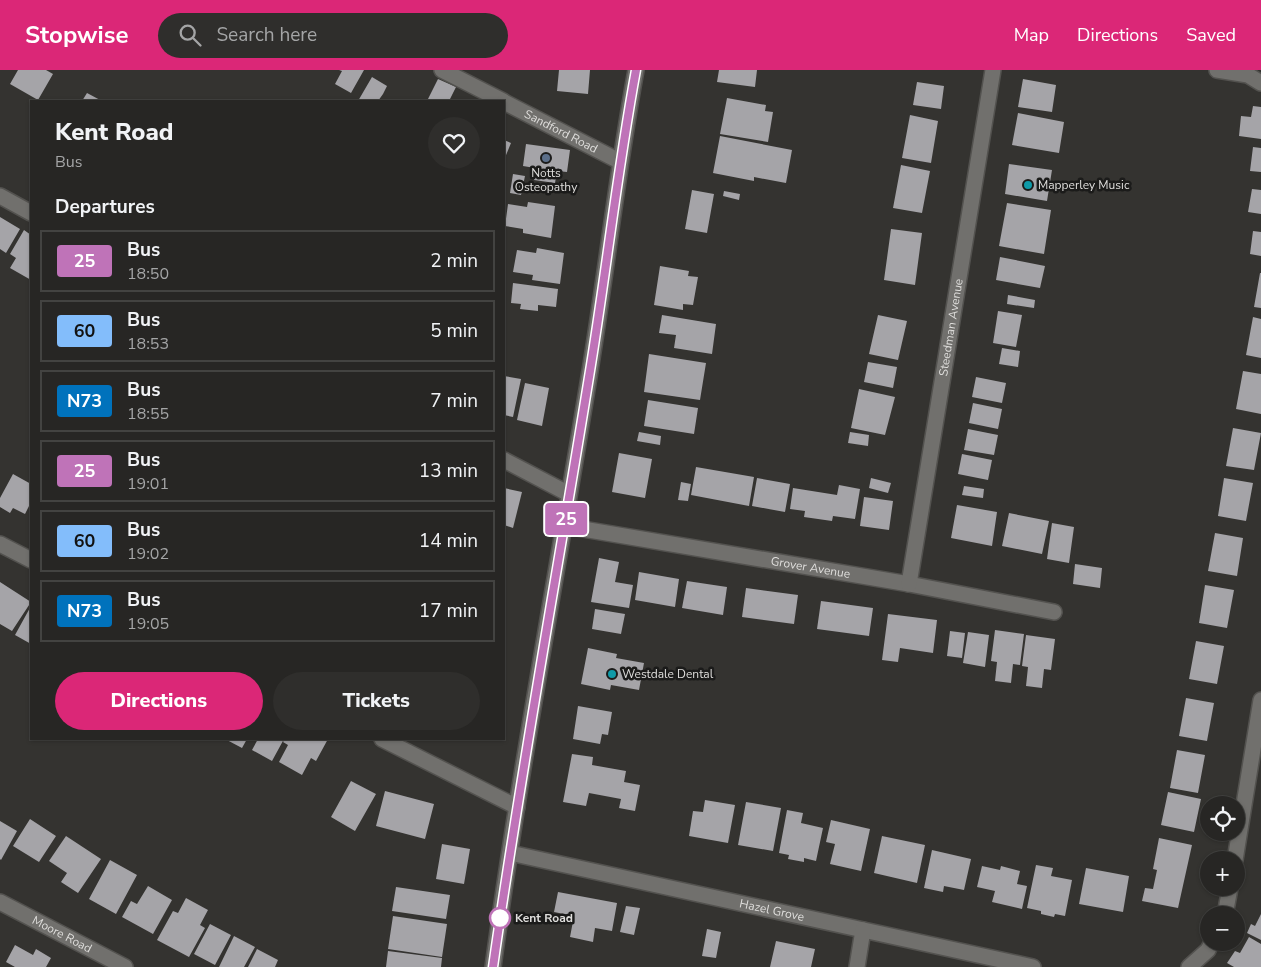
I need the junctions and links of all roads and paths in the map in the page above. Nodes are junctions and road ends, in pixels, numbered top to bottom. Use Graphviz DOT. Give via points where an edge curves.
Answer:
graph roads {
  1 [pos="442,70"];
  2 [pos="636,70"];
  3 [pos="993,70"];
  4 [pos="1217,70"];
  5 [pos="1261,83"];
  6 [pos="502,100"];
  7 [pos="505,102"];
  8 [pos="619,160"];
  9 [pos="0,196"];
  10 [pos="30,212"];
  11 [pos="505,461"];
  12 [pos="569,494"];
  13 [pos="565,526"];
  14 [pos="0,544"];
  15 [pos="30,559"];
  16 [pos="909,584"];
  17 [pos="1054,612"];
  18 [pos="1261,700"];
  19 [pos="384,740"];
  20 [pos="516,807"];
  21 [pos="1236,851"];
  22 [pos="510,853"];
  23 [pos="0,902"];
  24 [pos="863,930"];
  25 [pos="1207,951"];
  26 [pos="125,967"];
  27 [pos="494,967"];
  28 [pos="857,967"];
  29 [pos="1033,967"];
  30 [pos="1190,967"];
  1 -- 6 [label="street, Sandford Road"];
  2 -- 8 [label="street"];
  3 -- 16 [label="street, Steedman Avenue"];
  4 -- 5 [label="street" via="1248,74"];
  7 -- 8 [label="street, Sandford Road"];
  8 -- 12 [label="street" via="590,373"];
  9 -- 10 [label="street"];
  11 -- 12 [label="street"];
  12 -- 13 [label="street"];
  13 -- 16 [label="street, Grover Avenue"];
  13 -- 20 [label="street"];
  14 -- 15 [label="street"];
  16 -- 17 [label="street, Grover Avenue"];
  18 -- 21 [label="street"];
  19 -- 20 [label="street"];
  20 -- 22 [label="street"];
  22 -- 24 [label="street, Hazel Grove"];
  22 -- 27 [label="street"];
  23 -- 26 [label="street, Moore Road"];
  24 -- 28 [label="street"];
  24 -- 29 [label="street, Hazel Grove"];
  25 -- 30 [label="street"];
}
